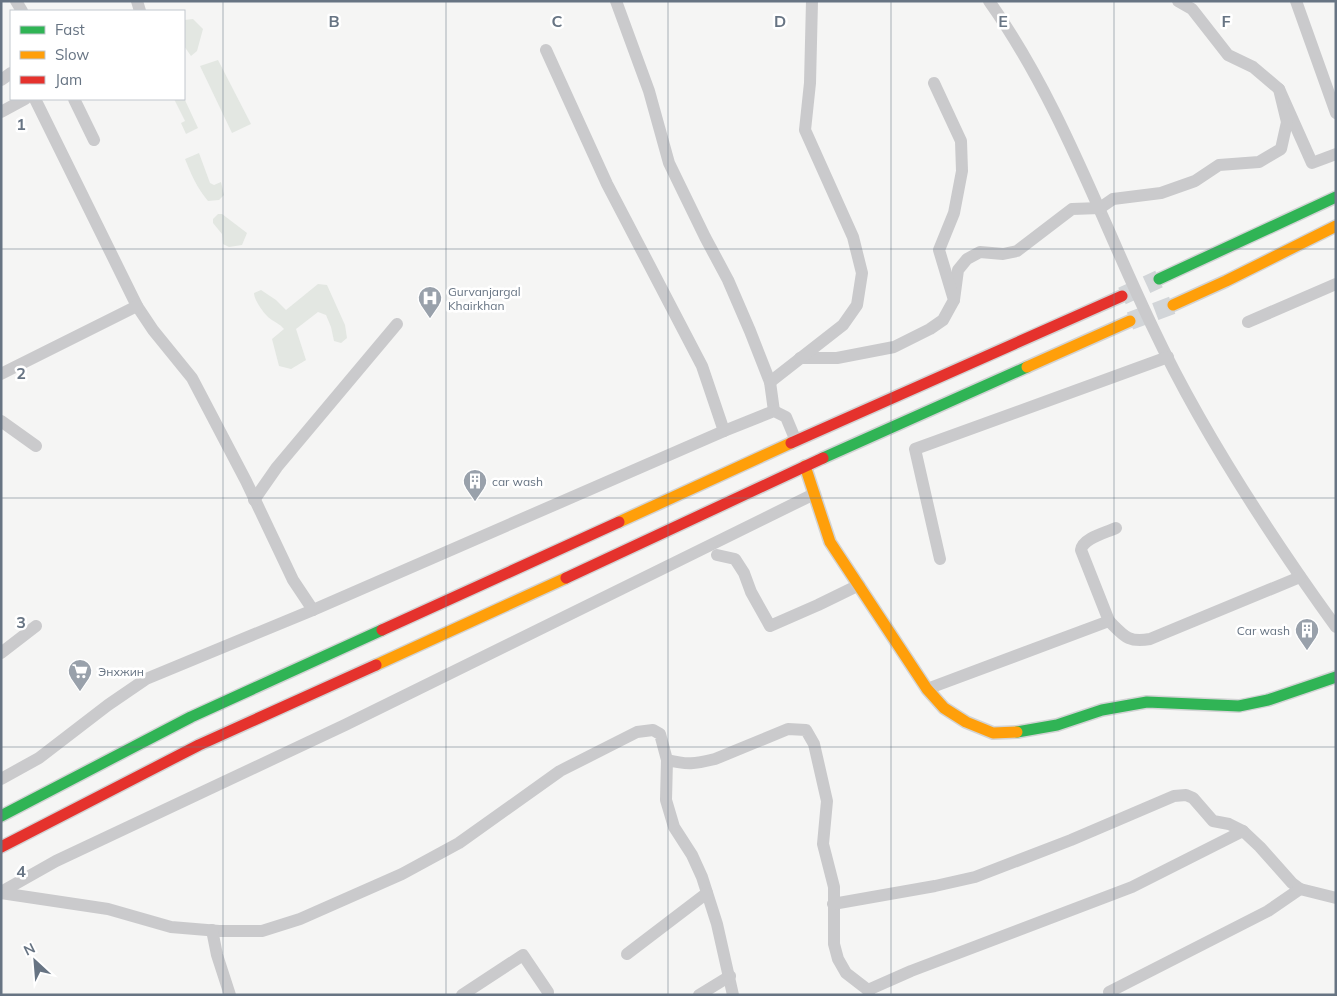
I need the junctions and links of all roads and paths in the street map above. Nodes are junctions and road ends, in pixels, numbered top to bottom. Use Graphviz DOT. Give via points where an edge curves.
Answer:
graph roads {
  1 [pos="616,1"];
  2 [pos="812,1"];
  3 [pos="989,1"];
  4 [pos="1178,1"];
  5 [pos="1296,1"];
  6 [pos="546,50"];
  7 [pos="934,83"];
  8 [pos="1279,89"];
  9 [pos="23,100"];
  10 [pos="35,100"];
  11 [pos="74,100"];
  12 [pos="1,112"];
  13 [pos="1336,113"];
  14 [pos="94,140"];
  15 [pos="1336,154"];
  16 [pos="1336,197"];
  17 [pos="1100,208"];
  18 [pos="1336,226"];
  19 [pos="1159,279"];
  20 [pos="1336,284"];
  21 [pos="1122,296"];
  22 [pos="954,300"];
  23 [pos="1172,305"];
  24 [pos="137,306"];
  25 [pos="1130,321"];
  26 [pos="1248,322"];
  27 [pos="397,324"];
  28 [pos="800,358"];
  29 [pos="1168,358"];
  30 [pos="1,374"];
  31 [pos="770,382"];
  32 [pos="774,411"];
  33 [pos="1,421"];
  34 [pos="724,431"];
  35 [pos="796,441"];
  36 [pos="36,446"];
  37 [pos="804,466"];
  38 [pos="814,494"];
  39 [pos="254,500"];
  40 [pos="1116,528"];
  41 [pos="717,555"];
  42 [pos="940,559"];
  43 [pos="1300,577"];
  44 [pos="859,585"];
  45 [pos="313,610"];
  46 [pos="1109,621"];
  47 [pos="36,626"];
  48 [pos="1336,627"];
  49 [pos="1,653"];
  50 [pos="1336,677"];
  51 [pos="926,689"];
  52 [pos="667,760"];
  53 [pos="1,779"];
  54 [pos="1,816"];
  55 [pos="1243,831"];
  56 [pos="1,847"];
  57 [pos="1300,889"];
  58 [pos="1,892"];
  59 [pos="707,893"];
  60 [pos="1336,898"];
  61 [pos="833,904"];
  62 [pos="212,930"];
  63 [pos="627,954"];
  64 [pos="730,976"];
  65 [pos="548,992"];
  66 [pos="1109,992"];
  67 [pos="868,993"];
  68 [pos="230,995"];
  69 [pos="462,995"];
  70 [pos="699,995"];
  71 [pos="733,995"];
  1 -- 31 [label="street" via="649,91 669,163 728,280"];
  2 -- 28 [label="street" via="805,130 853,237 862,273 857,305 843,324"];
  3 -- 17 [label="street" via="1036,74"];
  4 -- 8 [label="street" via="1192,9 1228,55 1253,67"];
  5 -- 13 [label="street"];
  6 -- 34 [label="street" via="607,184 702,366"];
  7 -- 22 [label="street" via="961,142 962,171 954,213 939,250"];
  8 -- 15 [label="street" via="1312,163"];
  8 -- 17 [label="street" via="1287,122 1281,149 1258,162 1219,164 1196,181 1162,193 1113,199"];
  9 -- 12 [label="street"];
  10 -- 24 [label="street"];
  11 -- 14 [label="street"];
  16 -- 19 [label="main road"];
  17 -- 22 [label="street" via="1072,209 1017,251 1003,254 980,252 967,258 958,270"];
  17 -- 29 [label="street"];
  18 -- 23 [label="main road"];
  20 -- 26 [label="street"];
  21 -- 35 [label="main road"];
  22 -- 28 [label="street" via="943,320 894,347 837,358"];
  24 -- 30 [label="street"];
  24 -- 39 [label="street" via="192,378"];
  25 -- 37 [label="main road"];
  27 -- 39 [label="street"];
  28 -- 31 [label="street"];
  29 -- 42 [label="street" via="916,449"];
  29 -- 43 [label="street" via="1197,414"];
  31 -- 32 [label="street"];
  32 -- 34 [label="street"];
  32 -- 35 [label="street" via="786,417"];
  33 -- 36 [label="street"];
  34 -- 45 [label="street"];
  35 -- 54 [label="main road" via="190,717"];
  37 -- 38 [label="main road"];
  37 -- 56 [label="main road" via="529,596 199,745"];
  38 -- 44 [label="main road" via="830,542"];
  38 -- 58 [label="street" via="345,725 56,861"];
  39 -- 45 [label="street" via="293,580"];
  40 -- 46 [label="street" via="1081,546"];
  41 -- 44 [label="street" via="735,559 770,626"];
  43 -- 46 [label="street" via="1150,639 1126,639"];
  43 -- 48 [label="street"];
  44 -- 51 [label="main road"];
  45 -- 53 [label="street" via="146,679 39,758"];
  46 -- 51 [label="street"];
  47 -- 49 [label="street"];
  50 -- 51 [label="main road" via="1268,700 1239,706 1147,702 1102,710 1057,725 1022,732 993,732 966,722 944,708"];
  52 -- 59 [label="street" via="666,800 674,828 692,855"];
  52 -- 61 [label="street" via="684,764 702,762 788,729 806,730 814,744 827,801 823,844 834,887"];
  52 -- 62 [label="street" via="660,734 653,730 637,732 560,771 460,843 402,874 300,919 262,931"];
  55 -- 57 [label="street"];
  55 -- 61 [label="street" via="1213,821 1193,798 1174,796 975,877"];
  55 -- 67 [label="street" via="1132,886 912,971"];
  57 -- 60 [label="street"];
  57 -- 66 [label="street" via="1268,911"];
  58 -- 62 [label="street" via="108,909 171,927"];
  59 -- 63 [label="street"];
  59 -- 64 [label="street"];
  61 -- 67 [label="street" via="834,944 838,959 846,973"];
  62 -- 68 [label="street"];
  64 -- 70 [label="street"];
  64 -- 71 [label="street"];
  65 -- 69 [label="street" via="523,955"];
}
